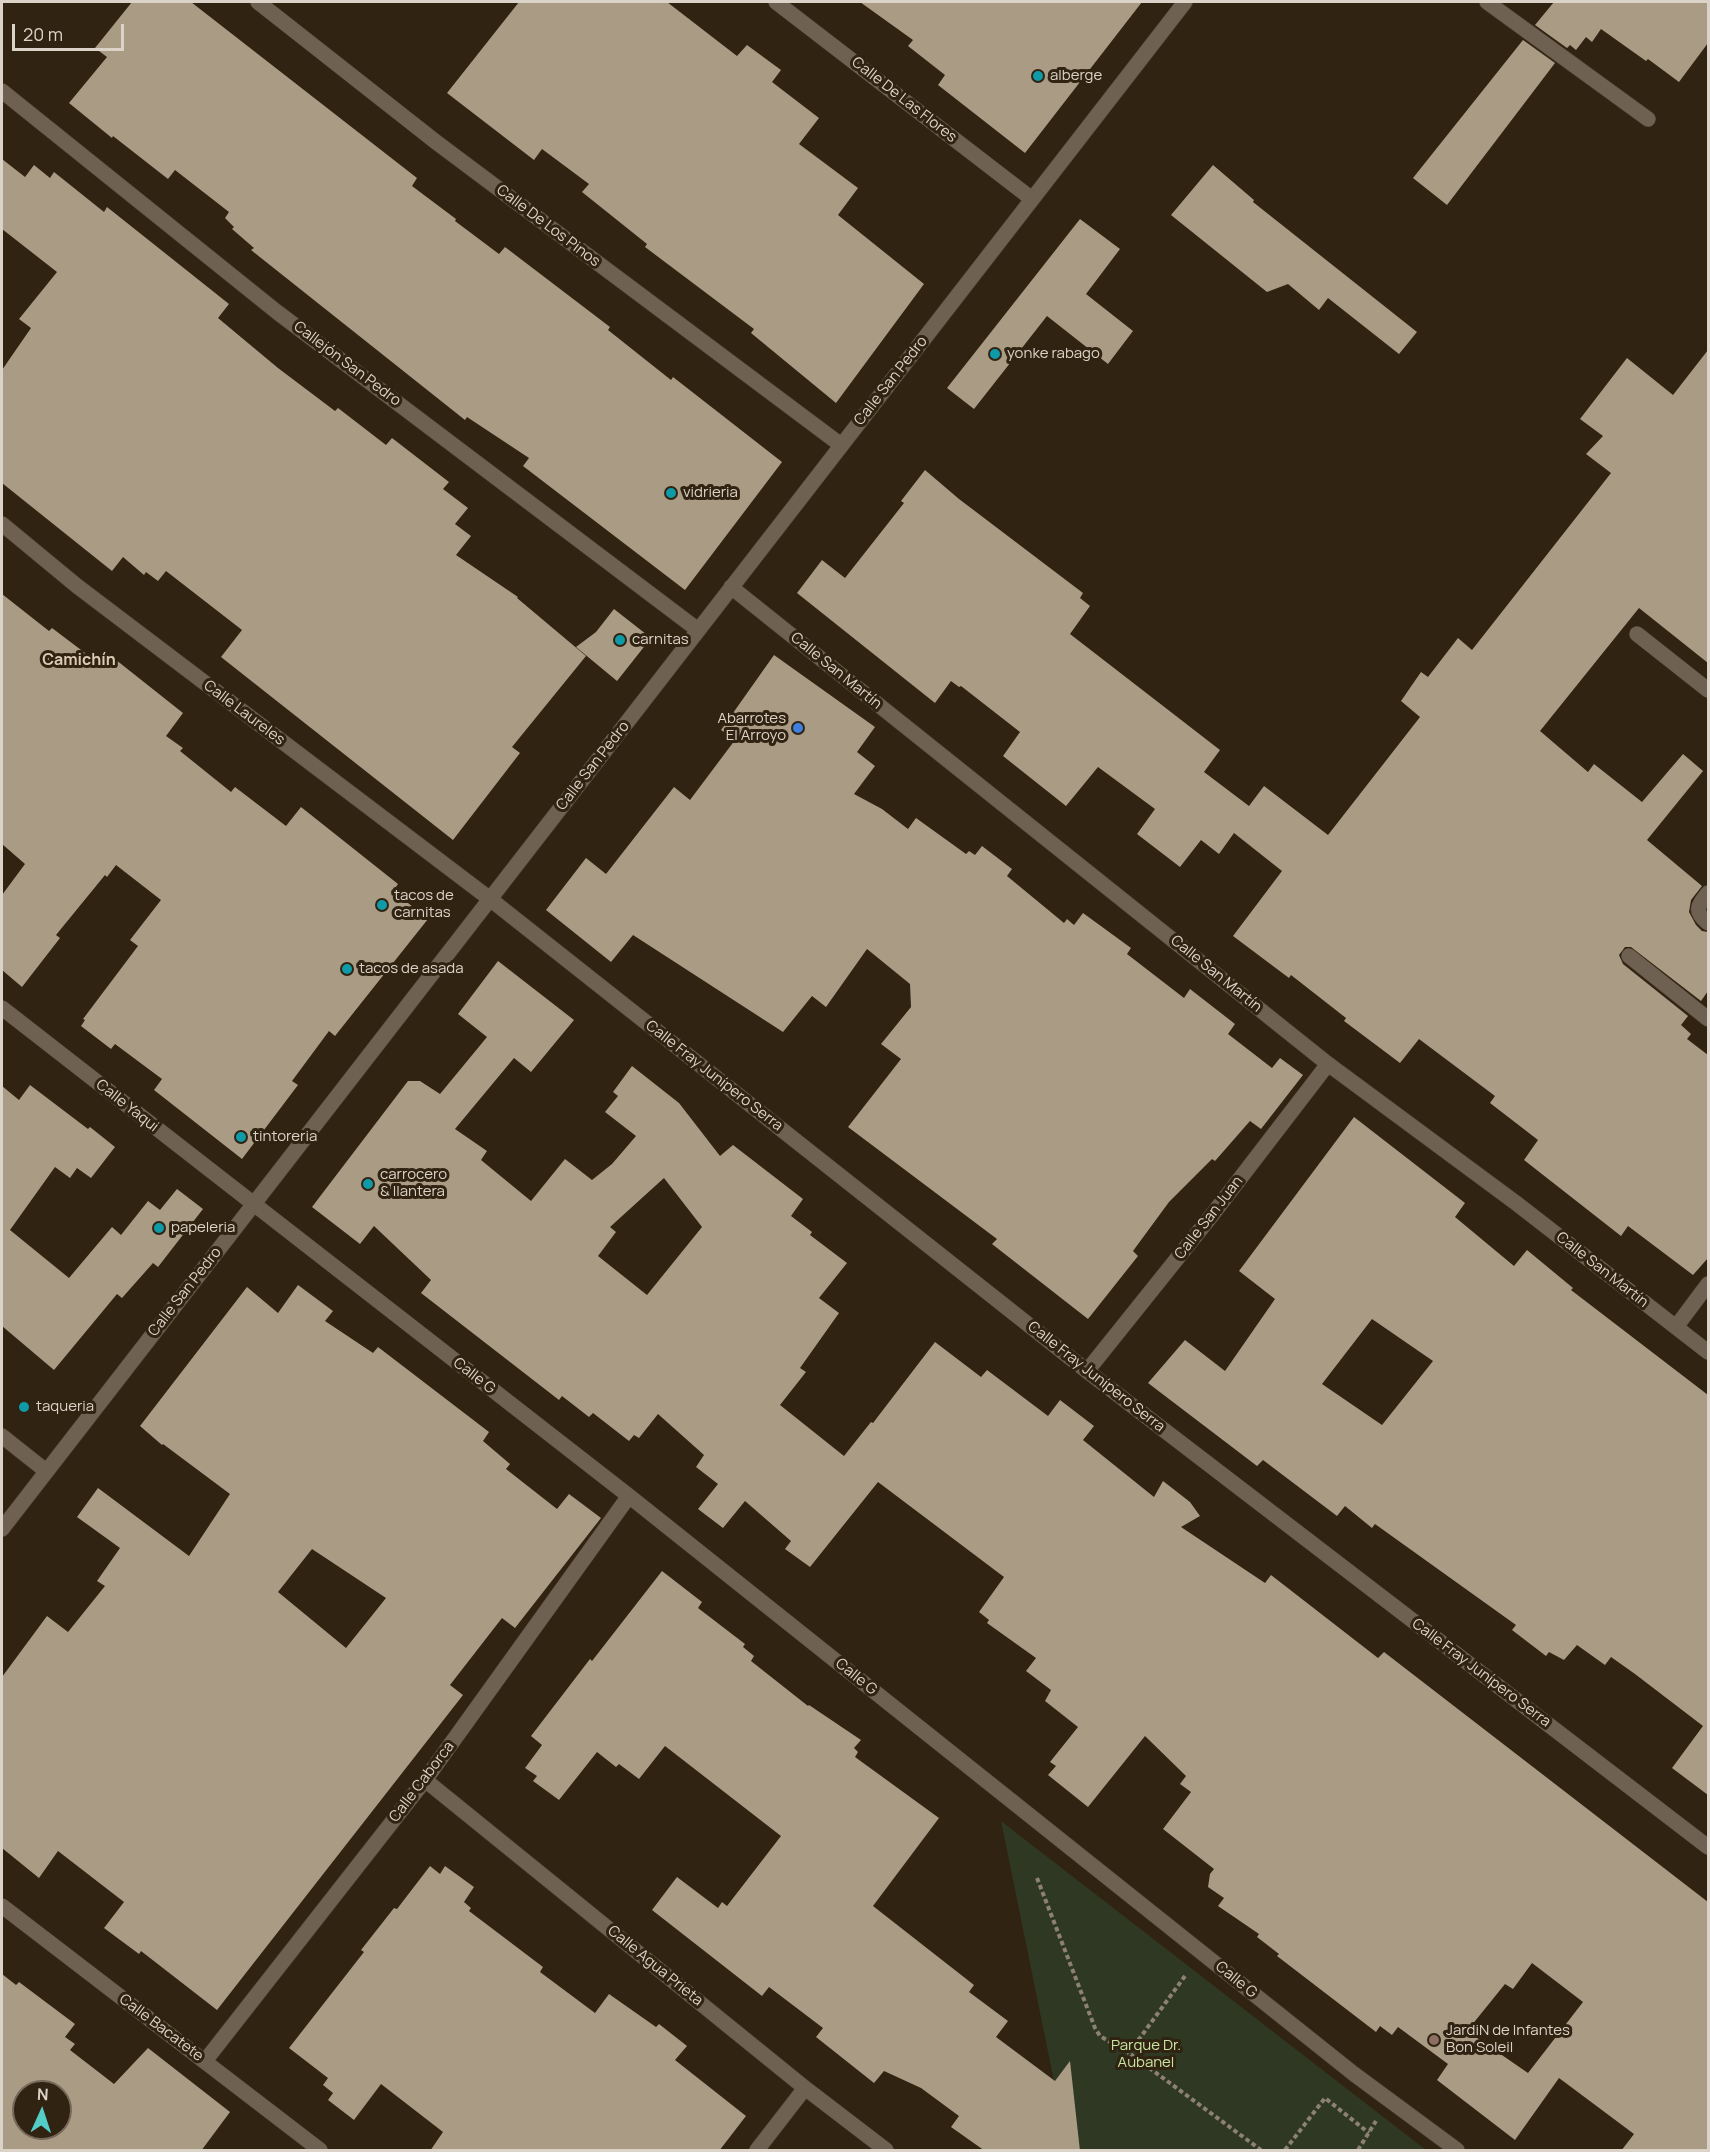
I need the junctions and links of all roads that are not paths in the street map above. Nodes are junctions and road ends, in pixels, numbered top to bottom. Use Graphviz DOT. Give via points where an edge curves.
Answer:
graph roads {
  1 [pos="258,2"];
  2 [pos="776,2"];
  3 [pos="1185,2"];
  4 [pos="1487,2"];
  5 [pos="2,91"];
  6 [pos="1648,119"];
  7 [pos="1032,199"];
  8 [pos="841,445"];
  9 [pos="2,524"];
  10 [pos="731,587"];
  11 [pos="698,630"];
  12 [pos="1637,634"];
  13 [pos="1708,690"];
  14 [pos="1708,892"];
  15 [pos="490,899"];
  16 [pos="1708,923"];
  17 [pos="1629,956"];
  18 [pos="2,1008"];
  19 [pos="1708,1019"];
  20 [pos="1328,1064"];
  21 [pos="253,1204"];
  22 [pos="1708,1284"];
  23 [pos="1676,1328"];
  24 [pos="1708,1352"];
  25 [pos="1087,1371"];
  26 [pos="2,1436"];
  27 [pos="46,1471"];
  28 [pos="628,1496"];
  29 [pos="2,1529"];
  30 [pos="425,1779"];
  31 [pos="1708,1847"];
  32 [pos="2,1906"];
  33 [pos="205,2061"];
  34 [pos="805,2088"];
  35 [pos="320,2151"];
  36 [pos="757,2151"];
  37 [pos="886,2151"];
  38 [pos="1457,2151"];
  1 -- 8 [label="street, Calle De Los Pinos" via="436,142"];
  2 -- 7 [label="street, Calle De Las Flores"];
  3 -- 7 [label="street, Calle San Pedro"];
  4 -- 6 [label="street"];
  5 -- 11 [label="street, Callejón San Pedro" via="277,312"];
  7 -- 8 [label="street, Calle San Pedro"];
  8 -- 10 [label="street, Calle San Pedro"];
  9 -- 15 [label="street, Calle Laureles" via="86,593"];
  10 -- 11 [label="street, Calle San Pedro"];
  10 -- 20 [label="street, Calle San Martín"];
  11 -- 15 [label="street, Calle San Pedro"];
  12 -- 13 [label="street"];
  14 -- 16 [label="street" via="1698,911"];
  15 -- 21 [label="street, Calle San Pedro"];
  15 -- 25 [label="street, Calle Fray Junípero Serra"];
  17 -- 19 [label="street"];
  18 -- 21 [label="street, Calle Yaqui"];
  20 -- 23 [label="street, Calle San Martín"];
  20 -- 25 [label="street, Calle San Juan"];
  21 -- 27 [label="street, Calle San Pedro"];
  21 -- 28 [label="street, Calle G"];
  22 -- 23 [label="street"];
  23 -- 24 [label="street, Calle San Martín"];
  25 -- 31 [label="street, Calle Fray Junípero Serra"];
  26 -- 27 [label="street"];
  27 -- 29 [label="street, Calle San Pedro"];
  28 -- 30 [label="street, Calle Caborca"];
  28 -- 38 [label="street, Calle G" via="1345,2067"];
  30 -- 33 [label="street, Calle Caborca"];
  30 -- 34 [label="street, Calle Agua Prieta"];
  32 -- 33 [label="street, Calle Bacatete"];
  33 -- 35 [label="street, Calle Bacatete"];
  34 -- 36 [label="street"];
  34 -- 37 [label="street, Calle Agua Prieta"];
}
